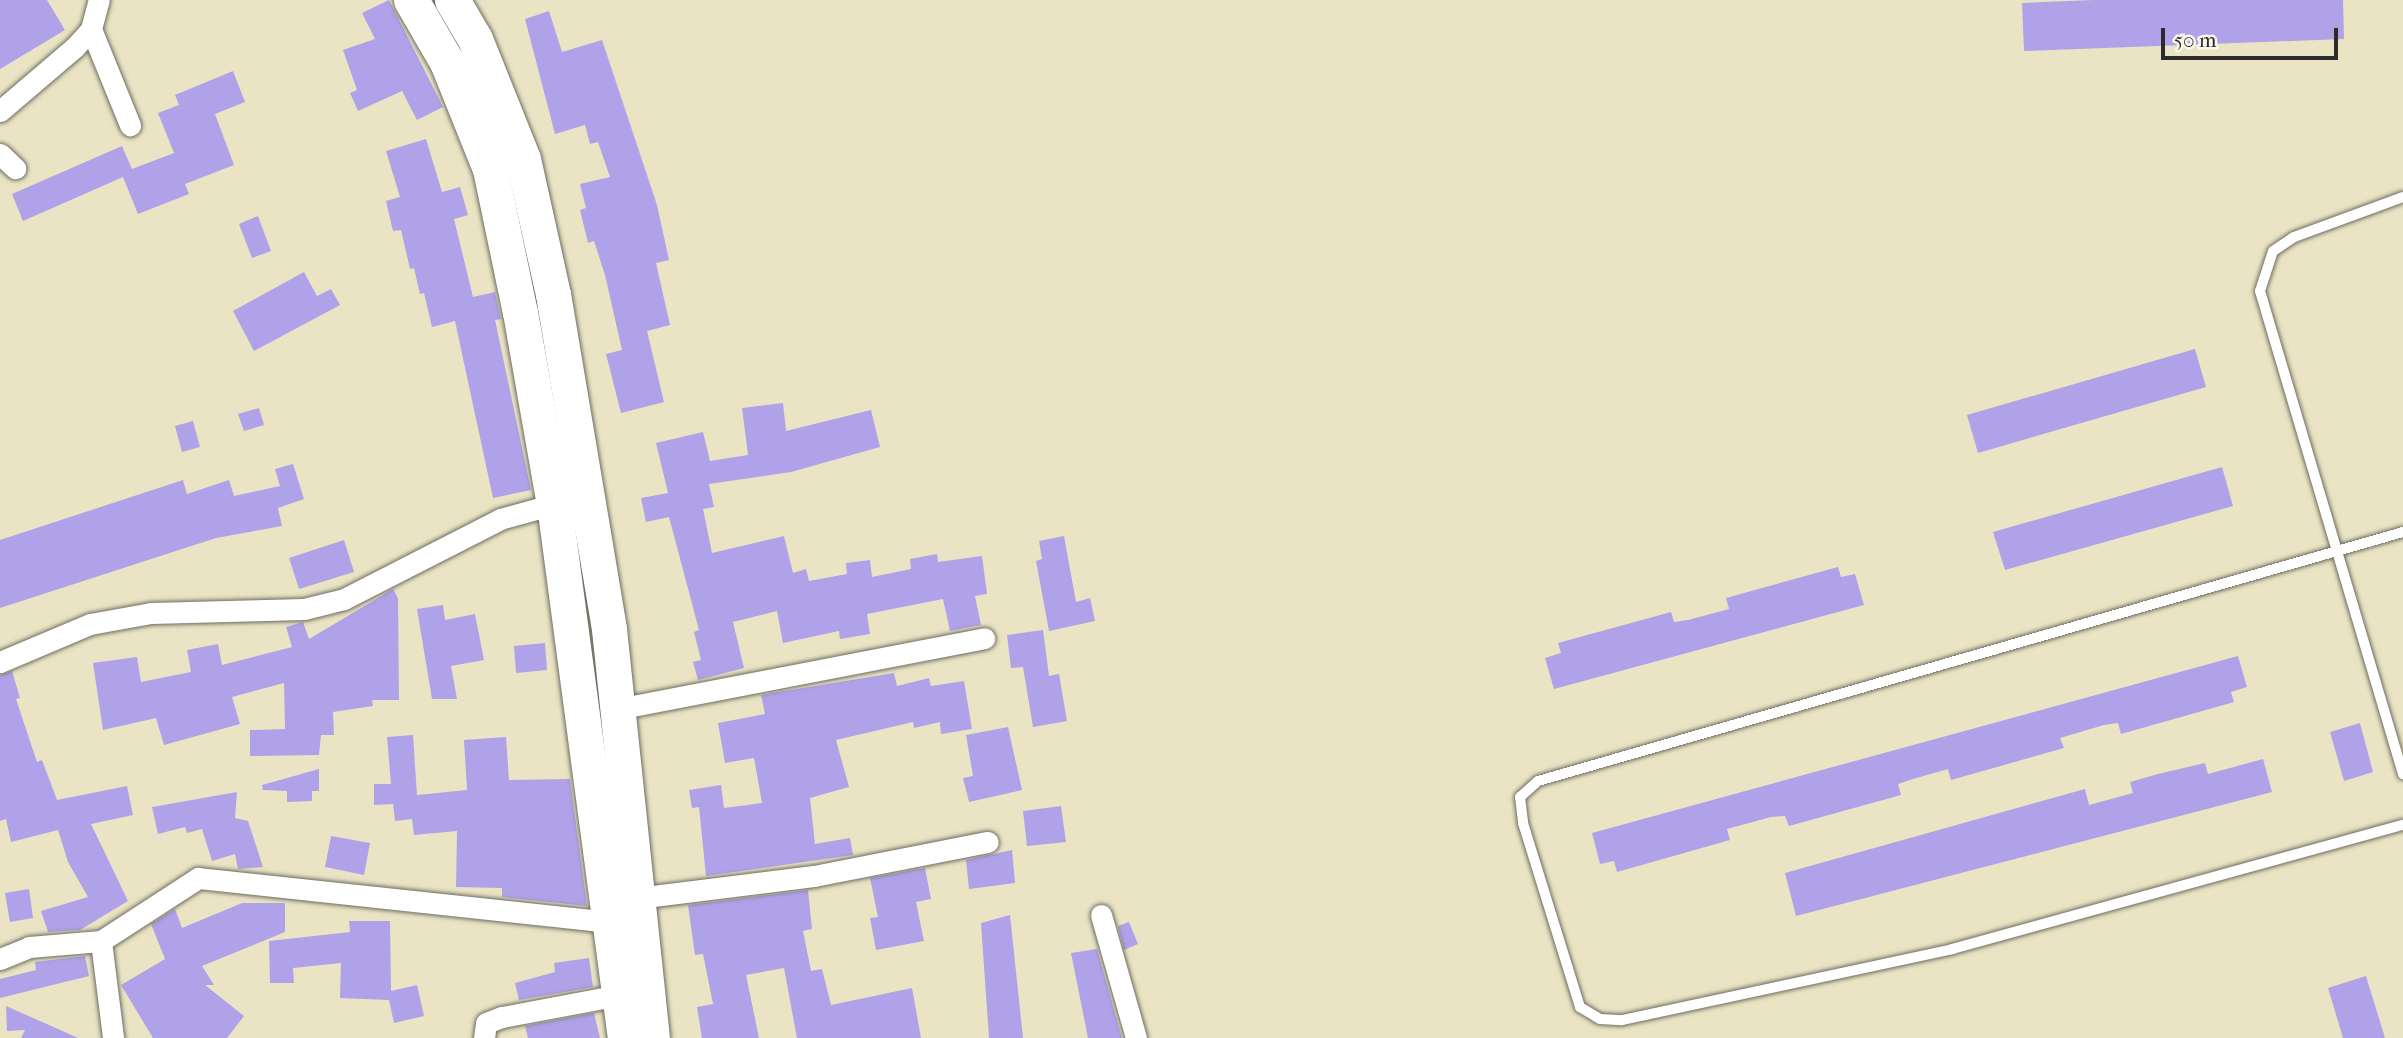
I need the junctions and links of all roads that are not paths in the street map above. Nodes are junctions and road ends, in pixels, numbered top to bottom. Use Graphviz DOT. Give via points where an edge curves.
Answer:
graph roads {
  1 [pos="99,0"];
  2 [pos="411,0"];
  3 [pos="452,0"];
  4 [pos="91,29"];
  5 [pos="0,111"];
  6 [pos="130,125"];
  7 [pos="2403,197"];
  8 [pos="554,504"];
  9 [pos="2403,532"];
  10 [pos="2336,552"];
  11 [pos="984,638"];
  12 [pos="0,662"];
  13 [pos="617,709"];
  14 [pos="2403,774"];
  15 [pos="2403,825"];
  16 [pos="988,842"];
  17 [pos="630,915"];
  18 [pos="1101,915"];
  19 [pos="101,941"];
  20 [pos="0,959"];
  21 [pos="620,995"];
  22 [pos="113,1038"];
  23 [pos="484,1038"];
  24 [pos="625,1038"];
  25 [pos="652,1038"];
  26 [pos="1136,1038"];
  1 -- 4 [label="street"];
  2 -- 8 [label="main road" via="447,62 490,169"];
  3 -- 13 [label="main road" via="475,39 523,159 553,295"];
  4 -- 5 [label="street"];
  4 -- 6 [label="street"];
  7 -- 10 [label="lane" via="2283,244 2273,251 2260,291"];
  8 -- 12 [label="street" via="500,519 344,599 304,609 151,612 90,624"];
  8 -- 17 [label="main road"];
  9 -- 10 [label="lane"];
  10 -- 14 [label="lane"];
  10 -- 15 [label="lane" via="1538,781 1520,797 1523,823 1580,1007 1600,1019 1622,1020 1952,949"];
  11 -- 13 [label="street"];
  13 -- 17 [label="main road"];
  16 -- 17 [label="street"];
  17 -- 19 [label="street" via="198,878"];
  17 -- 21 [label="main road"];
  17 -- 25 [label="main road"];
  18 -- 26 [label="street"];
  19 -- 20 [label="street" via="29,947"];
  19 -- 22 [label="street"];
  21 -- 23 [label="street" via="502,1017 486,1023"];
  21 -- 24 [label="main road"];
}
